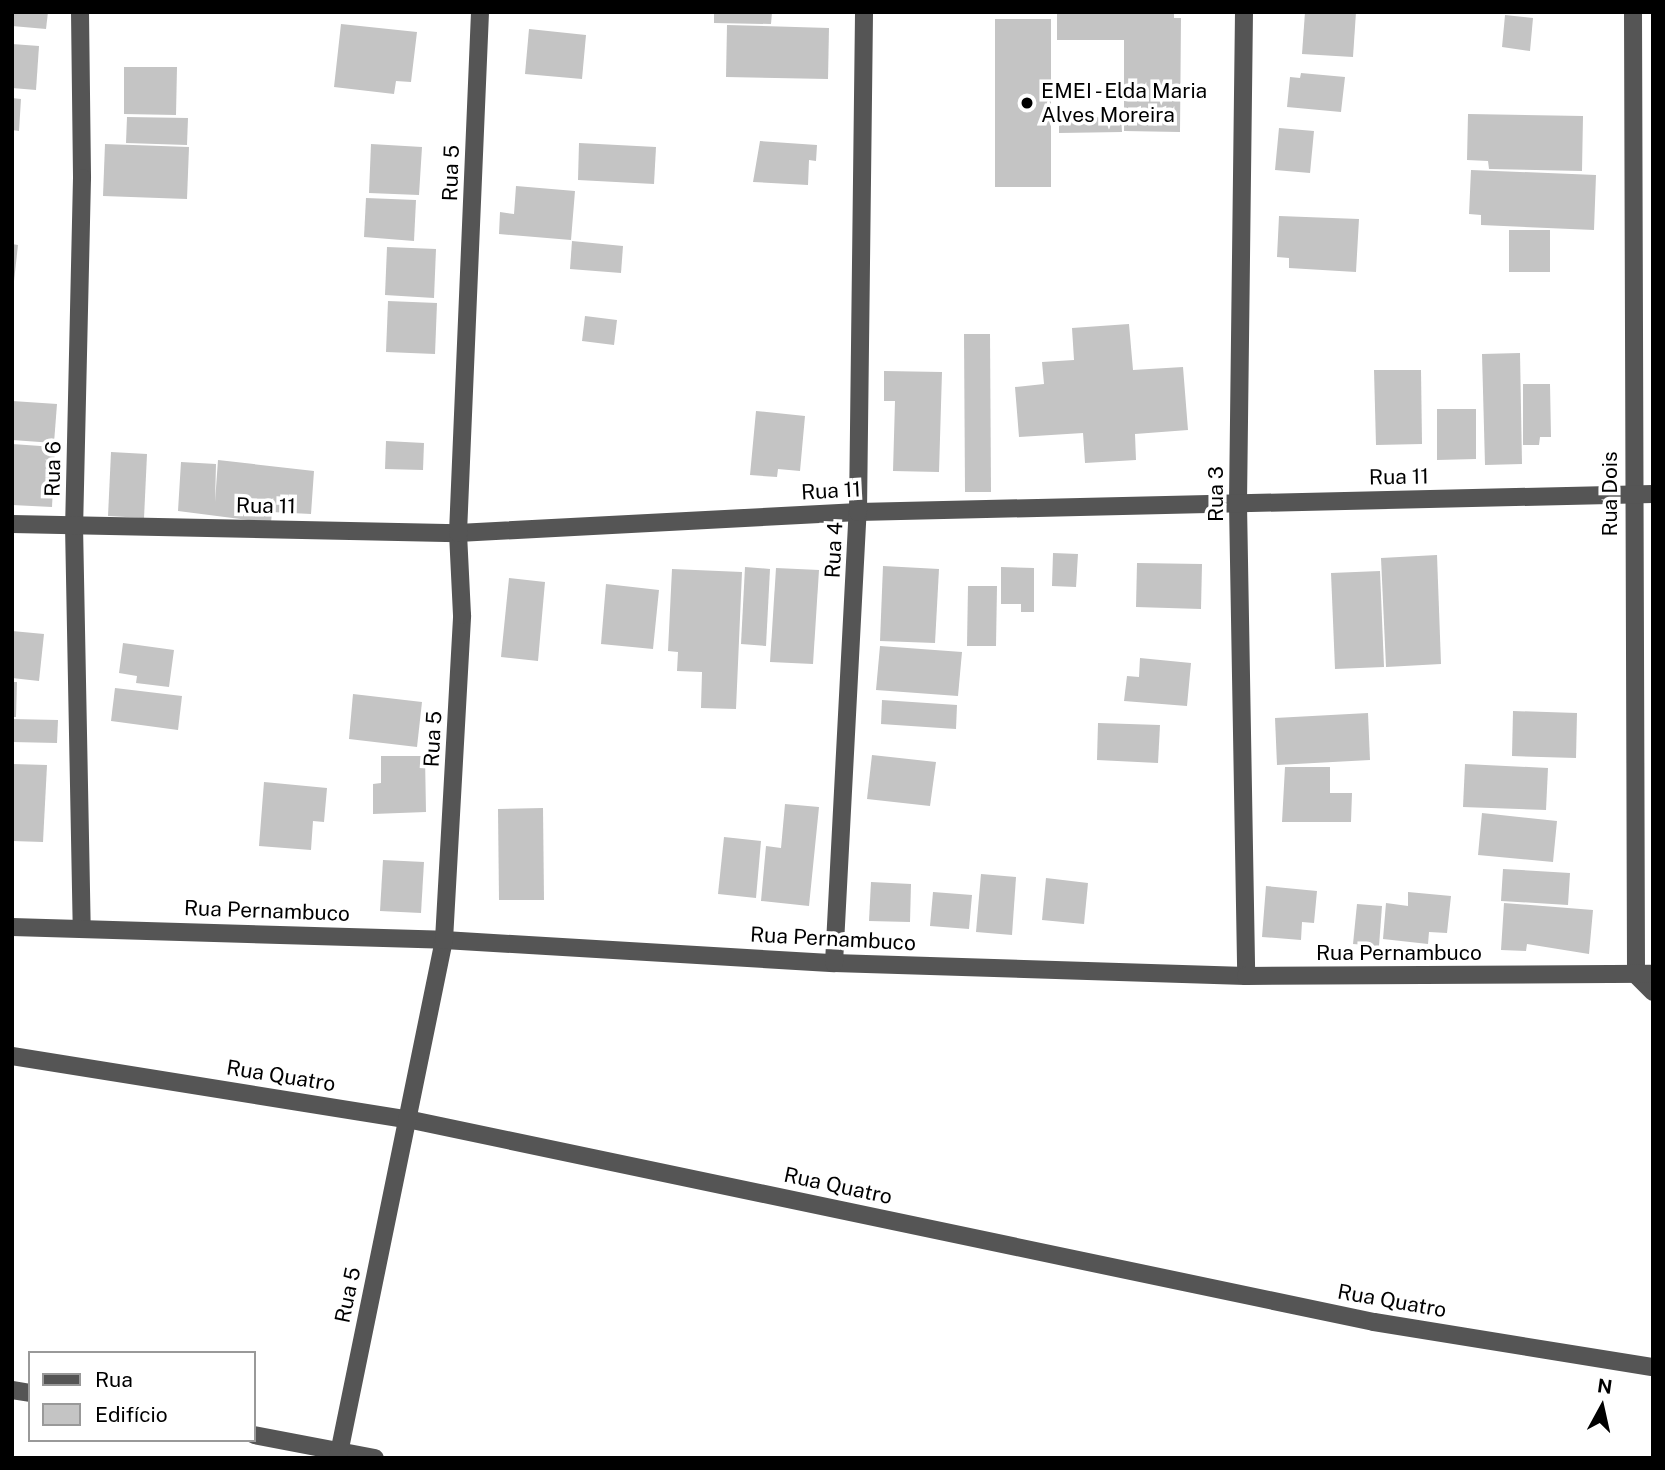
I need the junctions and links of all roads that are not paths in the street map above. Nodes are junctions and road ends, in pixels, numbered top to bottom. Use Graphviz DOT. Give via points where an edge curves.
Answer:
graph roads {
  1 [pos="80,12"];
  2 [pos="480,12"];
  3 [pos="864,12"];
  4 [pos="1244,12"];
  5 [pos="1633,12"];
  6 [pos="1653,494"];
  7 [pos="1633,495"];
  8 [pos="1238,504"];
  9 [pos="858,512"];
  10 [pos="12,524"];
  11 [pos="74,525"];
  12 [pos="458,533"];
  13 [pos="12,927"];
  14 [pos="82,928"];
  15 [pos="444,940"];
  16 [pos="834,963"];
  17 [pos="1644,975"];
  18 [pos="1246,976"];
  19 [pos="1653,992"];
  20 [pos="12,1056"];
  21 [pos="407,1119"];
  22 [pos="1653,1367"];
  23 [pos="256,1436"];
  24 [pos="339,1455"];
  25 [pos="375,1458"];
  1 -- 11 [label="street, Rua 6" via="82,178"];
  2 -- 12 [label="street, Rua 5"];
  3 -- 9 [label="street, Rua 4"];
  4 -- 8 [label="street, Rua 3"];
  5 -- 7 [label="street, Rua Dois"];
  6 -- 7 [label="street, Rua 11"];
  7 -- 8 [label="street, Rua 11"];
  7 -- 17 [label="street, Rua Dois"];
  8 -- 9 [label="street, Rua 11"];
  8 -- 18 [label="street, Rua 3"];
  9 -- 12 [label="street, Rua 11"];
  9 -- 16 [label="street, Rua 4"];
  10 -- 11 [label="street, Rua 11"];
  11 -- 12 [label="street, Rua 11"];
  11 -- 14 [label="street, Rua 6"];
  12 -- 15 [label="street, Rua 5" via="462,615"];
  13 -- 14 [label="street, Rua Pernambuco"];
  14 -- 15 [label="street, Rua Pernambuco"];
  15 -- 16 [label="street, Rua Pernambuco"];
  15 -- 21 [label="street, Rua 5"];
  16 -- 18 [label="street, Rua Pernambuco"];
  17 -- 18 [label="street, Rua Pernambuco"];
  17 -- 19 [label="street"];
  20 -- 21 [label="street, Rua Quatro"];
  21 -- 22 [label="street, Rua Quatro" via="1374,1322"];
  21 -- 24 [label="street, Rua 5"];
  23 -- 24 [label="street"];
  24 -- 25 [label="street"];
}
